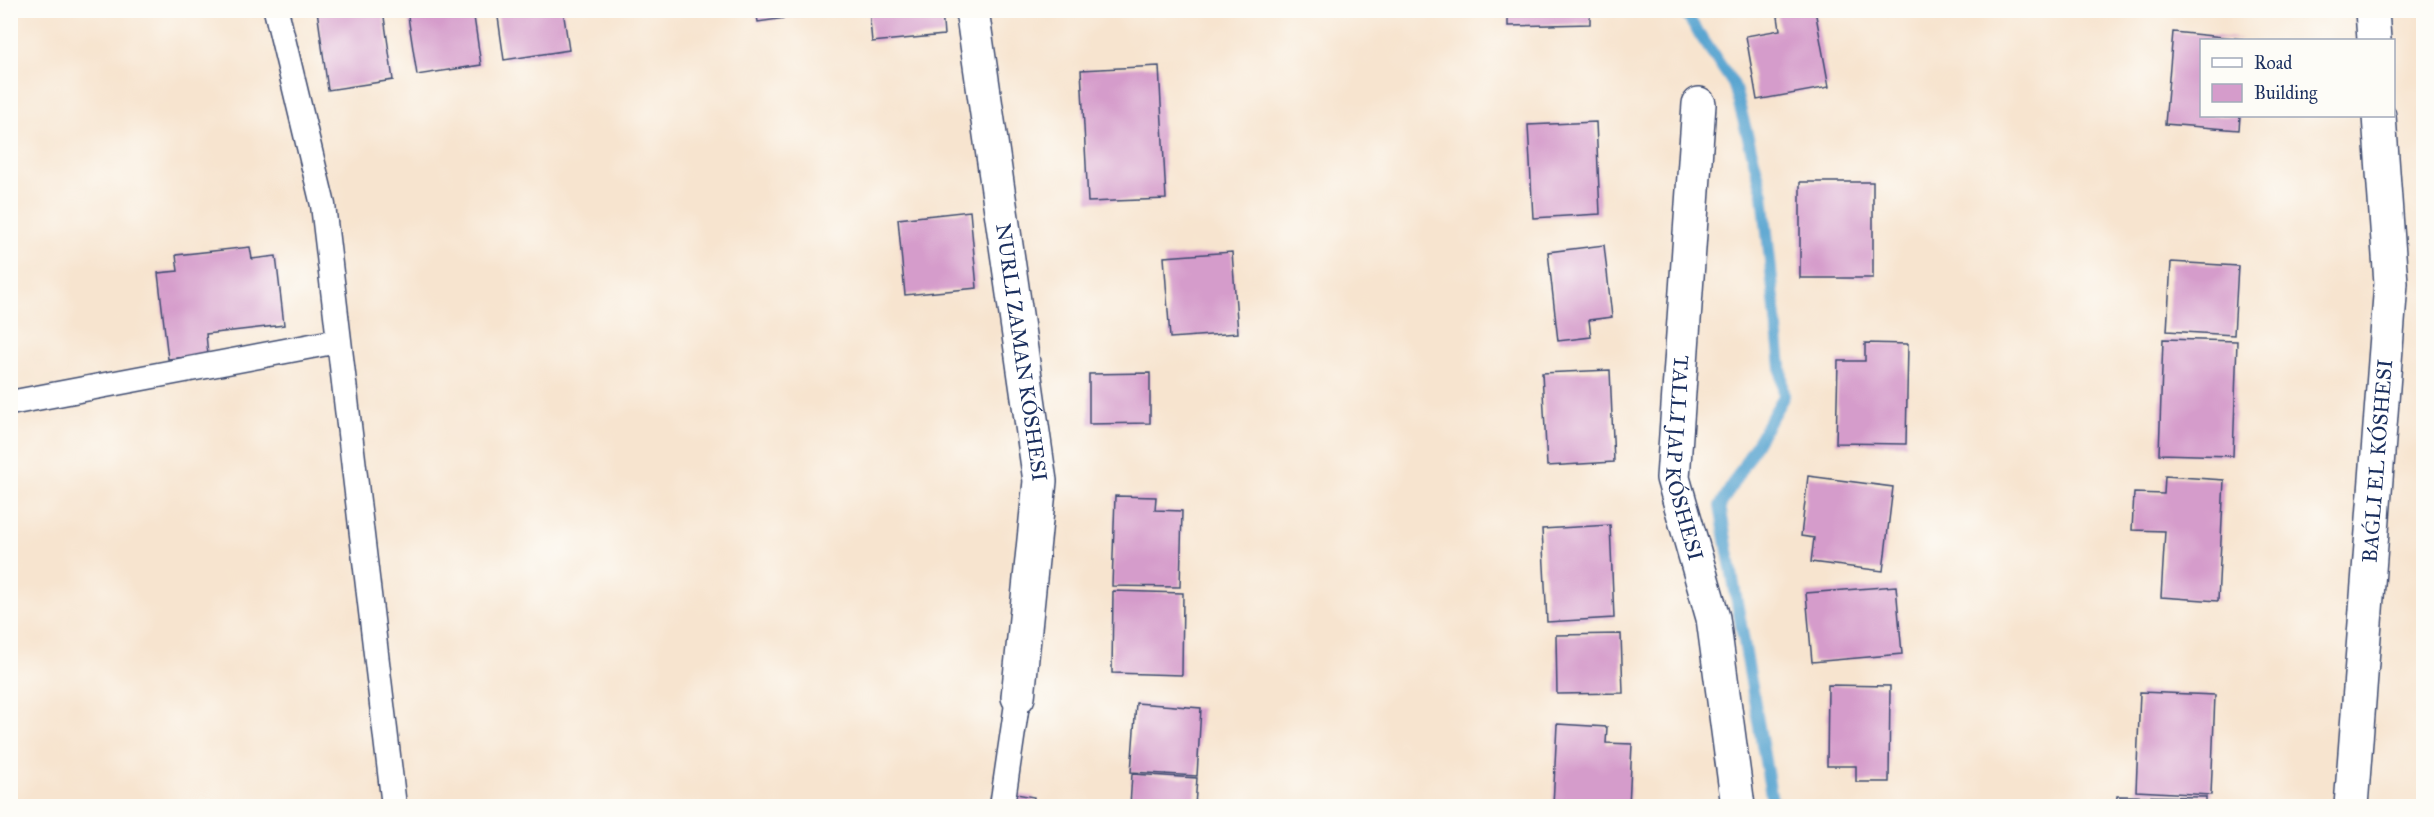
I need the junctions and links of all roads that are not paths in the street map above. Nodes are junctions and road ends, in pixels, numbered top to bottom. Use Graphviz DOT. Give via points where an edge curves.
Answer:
graph roads {
  1 [pos="276,10"];
  2 [pos="972,10"];
  3 [pos="2372,10"];
  4 [pos="2374,39"];
  5 [pos="1699,104"];
  6 [pos="2379,117"];
  7 [pos="338,341"];
  8 [pos="10,403"];
  9 [pos="1018,697"];
  10 [pos="394,807"];
  11 [pos="1002,807"];
  12 [pos="1738,807"];
  13 [pos="2351,807"];
  1 -- 7 [label="lane" via="323,205"];
  2 -- 9 [label="street" via="1040,481"];
  3 -- 4 [label="street"];
  5 -- 12 [label="street" via="1673,478 1713,618"];
  6 -- 13 [label="street" via="2391,283"];
  7 -- 8 [label="lane"];
  7 -- 10 [label="lane"];
  9 -- 11 [label="lane"];
}
